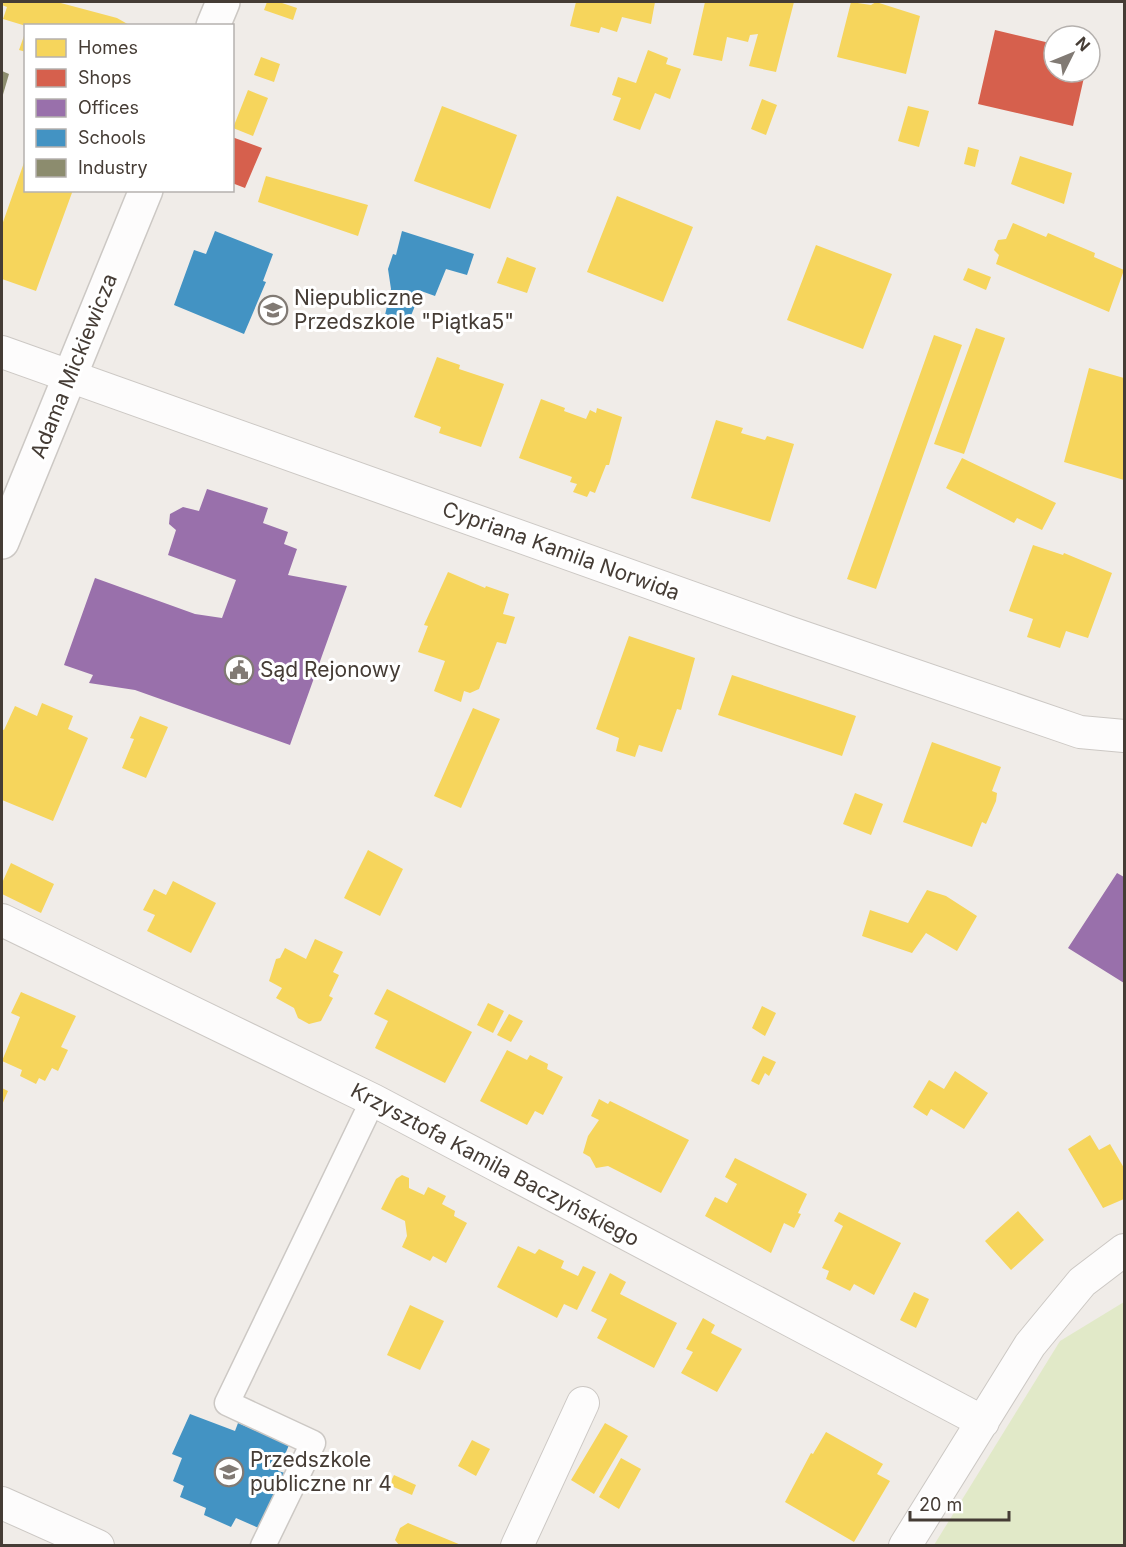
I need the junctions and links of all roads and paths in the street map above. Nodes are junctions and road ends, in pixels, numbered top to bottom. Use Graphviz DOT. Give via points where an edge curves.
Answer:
graph roads {
  1 [pos="223,2"];
  2 [pos="214,24"];
  3 [pos="145,192"];
  4 [pos="2,352"];
  5 [pos="70,376"];
  6 [pos="2,542"];
  7 [pos="1125,736"];
  8 [pos="2,920"];
  9 [pos="373,1100"];
  10 [pos="1125,1250"];
  11 [pos="583,1403"];
  12 [pos="983,1422"];
  13 [pos="2,1503"];
  14 [pos="98,1545"];
  15 [pos="262,1545"];
  16 [pos="518,1545"];
  17 [pos="905,1545"];
  1 -- 2 [label="street"];
  3 -- 5 [label="street, Adama Mickiewicza"];
  4 -- 5 [label="street, Cypriana Kamila Norwida"];
  5 -- 6 [label="street, Adama Mickiewicza"];
  5 -- 7 [label="street, Cypriana Kamila Norwida" via="1080,732"];
  8 -- 9 [label="street, Krzysztofa Kamila Baczyńskiego"];
  9 -- 12 [label="street, Krzysztofa Kamila Baczyńskiego"];
  9 -- 15 [label="street" via="227,1403 314,1443"];
  10 -- 12 [label="street" via="1082,1282 1049,1321"];
  11 -- 16 [label="street"];
  12 -- 17 [label="street"];
  13 -- 14 [label="street"];
}
